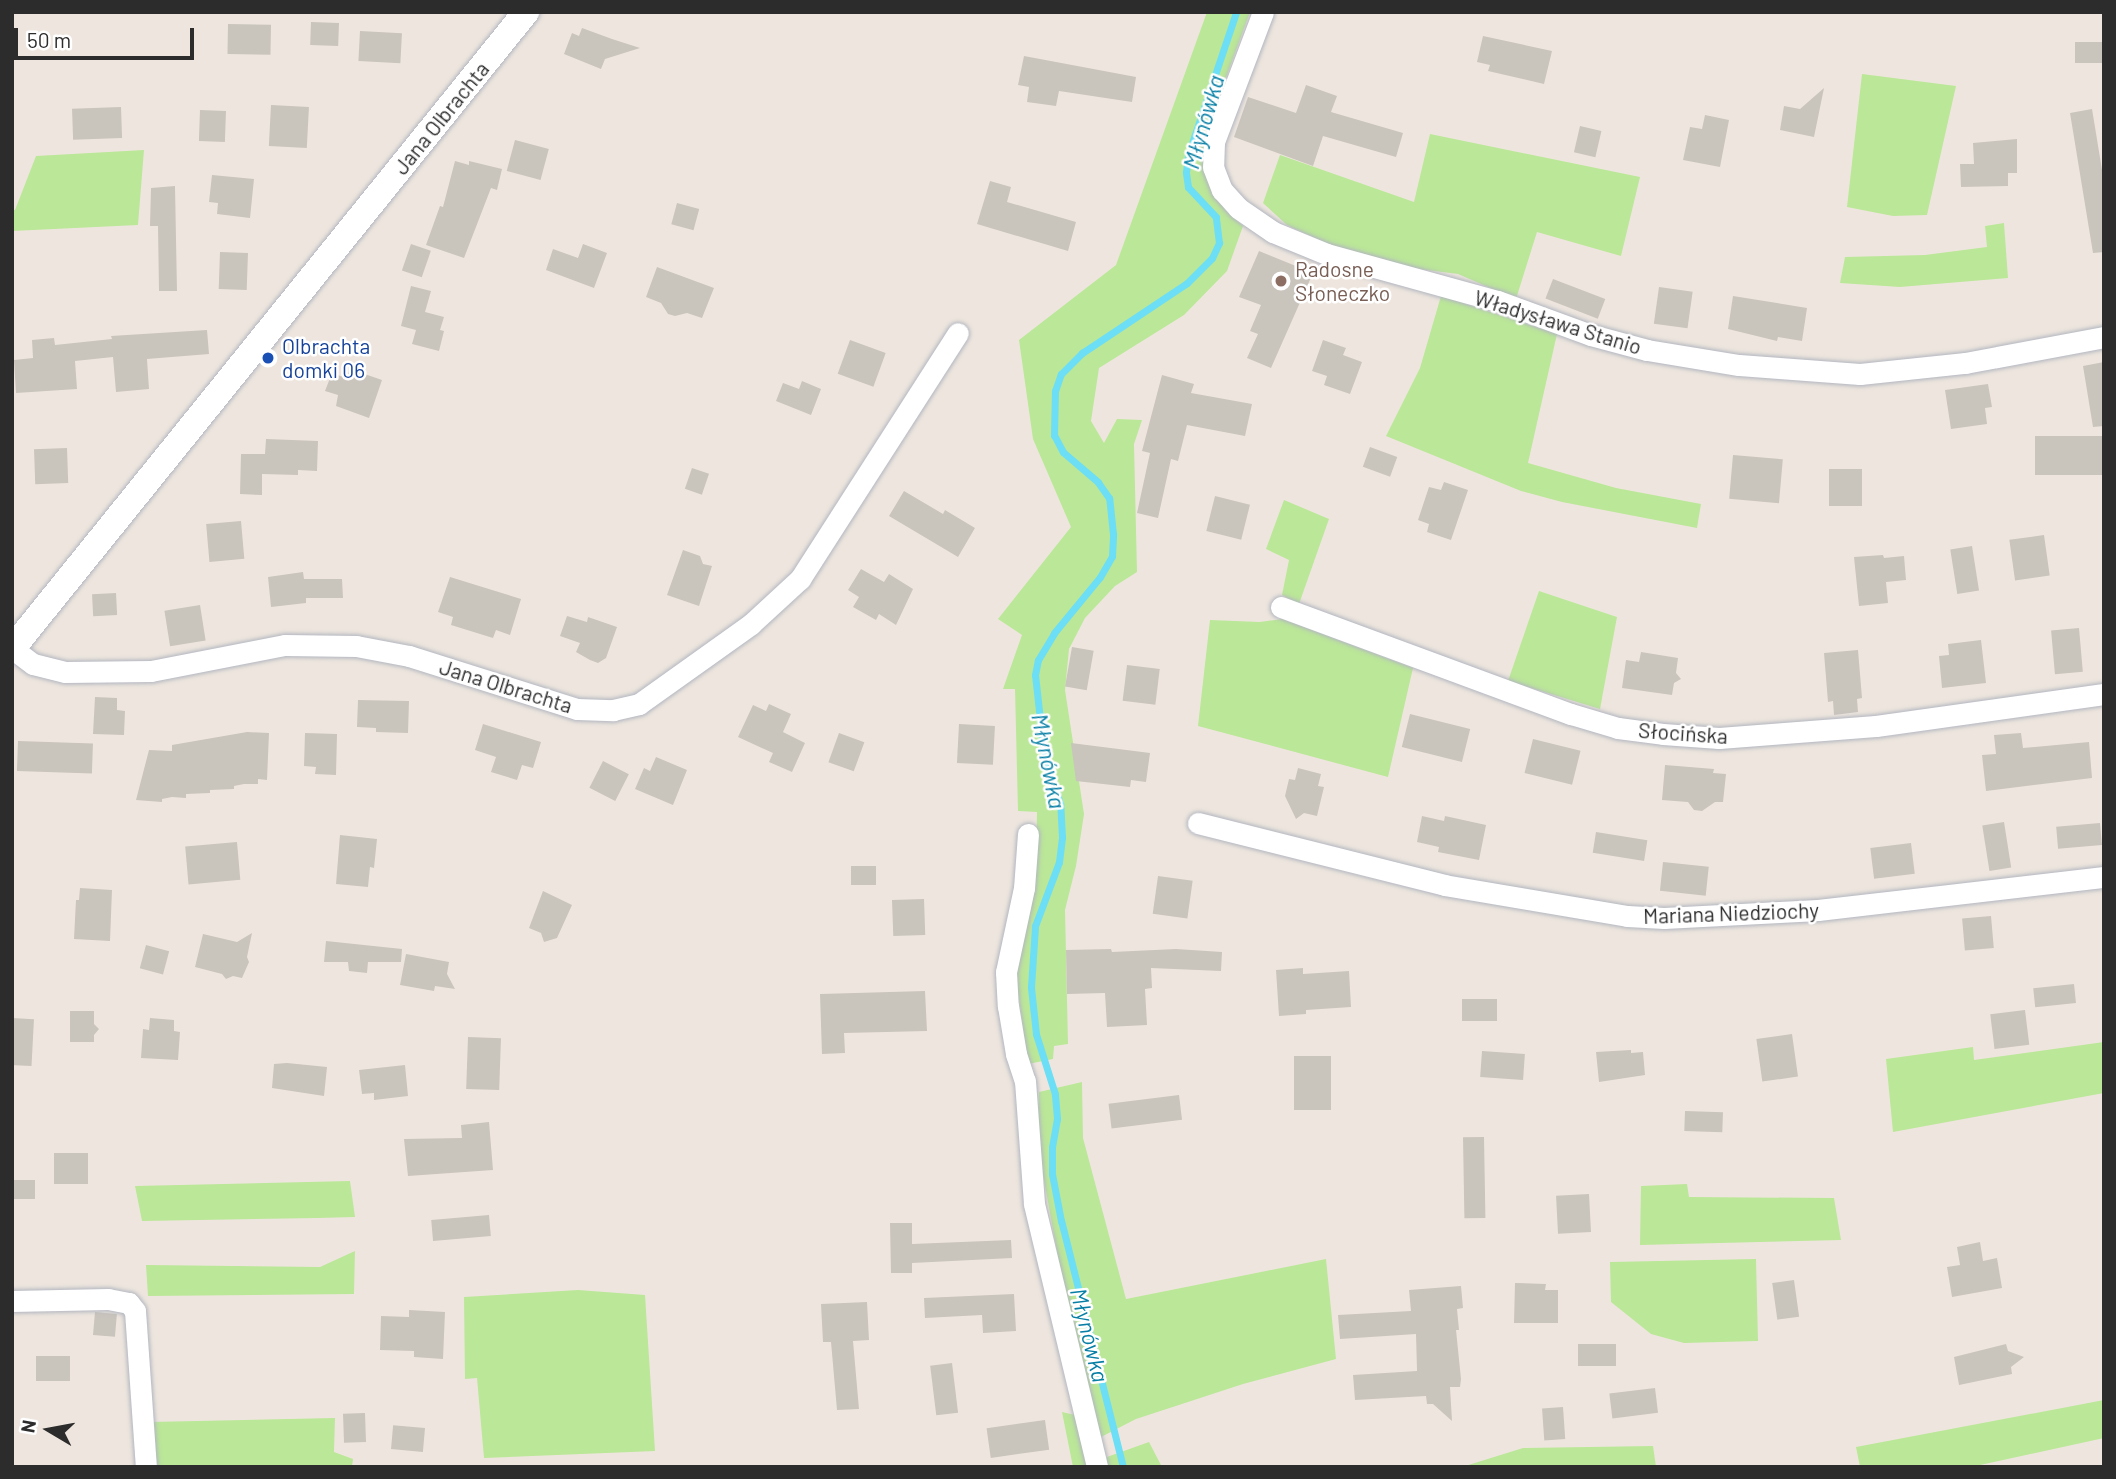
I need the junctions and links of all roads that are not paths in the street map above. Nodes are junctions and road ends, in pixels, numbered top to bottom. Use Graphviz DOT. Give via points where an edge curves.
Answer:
graph roads {
  1 [pos="526,12"];
  2 [pos="1262,12"];
  3 [pos="958,333"];
  4 [pos="2104,337"];
  5 [pos="1281,607"];
  6 [pos="13,649"];
  7 [pos="2104,694"];
  8 [pos="1198,823"];
  9 [pos="1028,834"];
  10 [pos="2104,877"];
  11 [pos="12,1301"];
  12 [pos="146,1467"];
  13 [pos="1097,1467"];
  1 -- 6 [label="street, Jana Olbrachta"];
  2 -- 4 [label="street, Władysława Stanio" via="1214,142 1213,167 1222,190 1238,208 1273,232 1327,254 1498,301 1591,335 1647,350 1739,365 1860,374 1965,363"];
  3 -- 6 [label="street, Jana Olbrachta" via="800,579 751,624 639,704 613,710 577,709 409,656 356,646 285,645 151,671 89,672 33,664"];
  5 -- 7 [label="street, Słocińska" via="1571,714 1618,728 1663,734 1719,738 1863,727"];
  8 -- 10 [label="street, Mariana Niedziochy" via="1444,885 1652,917 1818,910"];
  9 -- 13 [label="street" via="1024,888 1006,972 1008,1006 1025,1081 1034,1204"];
  11 -- 12 [label="street" via="108,1299 129,1303 135,1311"];
}
